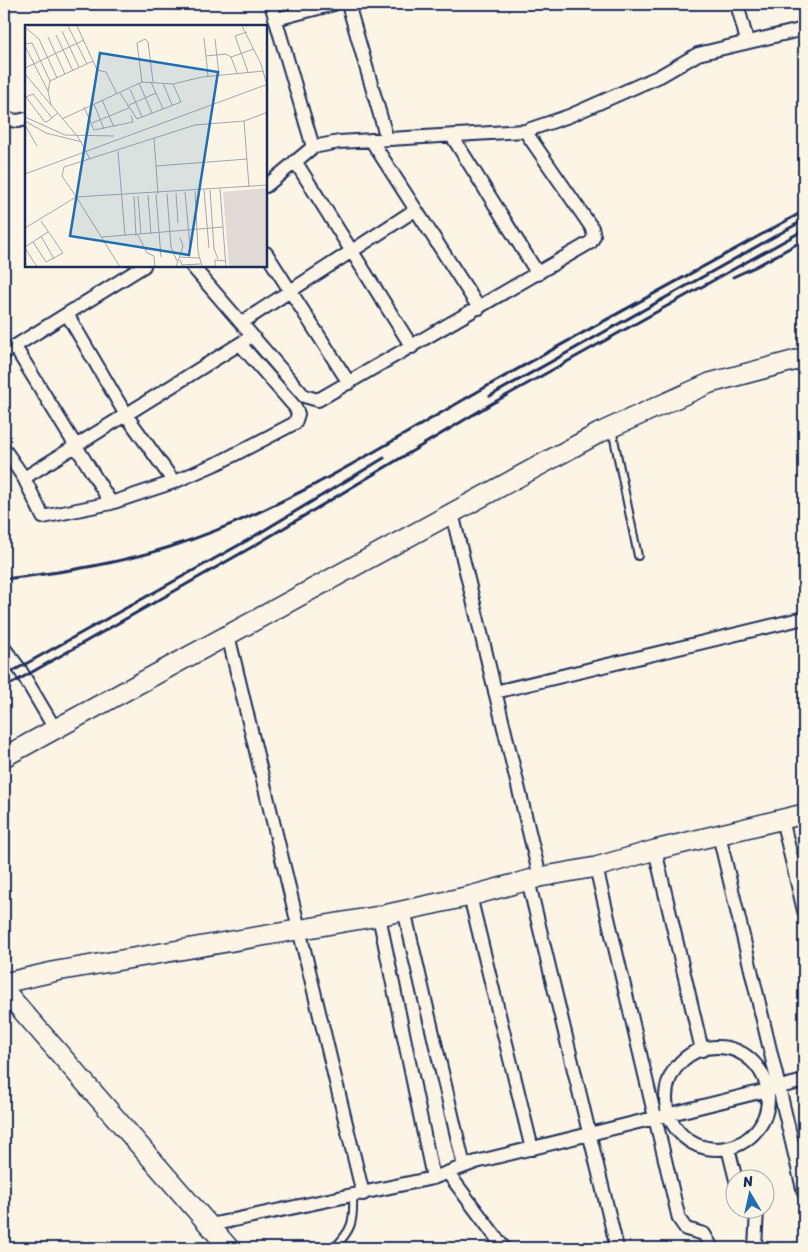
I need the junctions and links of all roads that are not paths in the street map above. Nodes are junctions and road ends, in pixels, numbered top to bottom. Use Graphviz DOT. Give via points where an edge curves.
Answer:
graph roads {
  1 [pos="272,4"];
  2 [pos="334,4"];
  3 [pos="348,4"];
  4 [pos="737,4"];
  5 [pos="276,19"];
  6 [pos="804,29"];
  7 [pos="747,42"];
  8 [pos="4,119"];
  9 [pos="25,119"];
  10 [pos="525,131"];
  11 [pos="452,136"];
  12 [pos="387,139"];
  13 [pos="371,140"];
  14 [pos="313,147"];
  15 [pos="295,161"];
  16 [pos="268,184"];
  17 [pos="416,210"];
  18 [pos="351,251"];
  19 [pos="268,256"];
  20 [pos="141,268"];
  21 [pos="194,268"];
  22 [pos="538,274"];
  23 [pos="290,290"];
  24 [pos="479,308"];
  25 [pos="67,314"];
  26 [pos="241,323"];
  27 [pos="252,336"];
  28 [pos="240,344"];
  29 [pos="15,347"];
  30 [pos="412,347"];
  31 [pos="4,353"];
  32 [pos="804,358"];
  33 [pos="349,383"];
  34 [pos="126,415"];
  35 [pos="612,427"];
  36 [pos="77,445"];
  37 [pos="4,449"];
  38 [pos="24,478"];
  39 [pos="174,482"];
  40 [pos="111,504"];
  41 [pos="452,513"];
  42 [pos="638,556"];
  43 [pos="804,618"];
  44 [pos="228,635"];
  45 [pos="4,648"];
  46 [pos="495,692"];
  47 [pos="55,729"];
  48 [pos="4,756"];
  49 [pos="804,814"];
  50 [pos="782,820"];
  51 [pos="719,835"];
  52 [pos="655,850"];
  53 [pos="596,867"];
  54 [pos="534,879"];
  55 [pos="470,896"];
  56 [pos="404,910"];
  57 [pos="804,911"];
  58 [pos="379,916"];
  59 [pos="299,929"];
  60 [pos="7,988"];
  61 [pos="702,1050"];
  62 [pos="804,1081"];
  63 [pos="774,1088"];
  64 [pos="662,1116"];
  65 [pos="590,1133"];
  66 [pos="728,1148"];
  67 [pos="532,1150"];
  68 [pos="464,1166"];
  69 [pos="734,1170"];
  70 [pos="448,1173"];
  71 [pos="433,1178"];
  72 [pos="804,1193"];
  73 [pos="358,1195"];
  74 [pos="756,1220"];
  75 [pos="210,1225"];
  76 [pos="229,1248"];
  77 [pos="334,1248"];
  78 [pos="504,1248"];
  79 [pos="617,1248"];
  80 [pos="712,1248"];
  81 [pos="755,1248"];
  1 -- 5 [label="street"];
  2 -- 5 [label="street"];
  3 -- 12 [label="street"];
  4 -- 7 [label="street"];
  5 -- 14 [label="street"];
  6 -- 7 [label="street"];
  7 -- 10 [label="street" via="698,54 660,76 569,116"];
  8 -- 9 [label="street"];
  10 -- 11 [label="street"];
  10 -- 22 [label="street" via="592,228 594,236 585,247"];
  11 -- 12 [label="street"];
  11 -- 22 [label="street"];
  12 -- 13 [label="street"];
  13 -- 14 [label="street"];
  13 -- 17 [label="street"];
  14 -- 15 [label="street"];
  15 -- 16 [label="street"];
  15 -- 18 [label="street"];
  17 -- 18 [label="street"];
  17 -- 24 [label="street"];
  18 -- 23 [label="street"];
  18 -- 30 [label="street"];
  19 -- 23 [label="street"];
  20 -- 25 [label="street"];
  21 -- 26 [label="street"];
  22 -- 24 [label="street"];
  23 -- 26 [label="street"];
  23 -- 33 [label="street"];
  24 -- 30 [label="street"];
  25 -- 29 [label="street"];
  25 -- 34 [label="street"];
  26 -- 27 [label="street"];
  27 -- 28 [label="street"];
  27 -- 33 [label="street" via="304,396 318,400"];
  28 -- 34 [label="street"];
  28 -- 39 [label="street" via="295,407 298,414 295,423"];
  29 -- 31 [label="street"];
  29 -- 36 [label="street"];
  30 -- 33 [label="street"];
  32 -- 35 [label="main road" via="710,383"];
  34 -- 36 [label="street"];
  34 -- 39 [label="street"];
  35 -- 41 [label="main road"];
  35 -- 42 [label="lane"];
  36 -- 38 [label="street"];
  36 -- 40 [label="street"];
  37 -- 38 [label="street"];
  38 -- 40 [label="street" via="43,517"];
  39 -- 40 [label="street"];
  41 -- 44 [label="main road"];
  41 -- 46 [label="street"];
  43 -- 46 [label="street"];
  44 -- 47 [label="main road"];
  44 -- 59 [label="street"];
  45 -- 47 [label="street"];
  46 -- 54 [label="street"];
  47 -- 48 [label="main road"];
  49 -- 50 [label="main road"];
  50 -- 51 [label="main road"];
  50 -- 57 [label="street"];
  51 -- 52 [label="main road"];
  51 -- 63 [label="street"];
  52 -- 53 [label="main road"];
  52 -- 61 [label="street"];
  53 -- 54 [label="main road"];
  53 -- 64 [label="street"];
  54 -- 55 [label="main road"];
  54 -- 65 [label="street"];
  55 -- 56 [label="main road"];
  55 -- 67 [label="street"];
  56 -- 58 [label="main road"];
  56 -- 68 [label="street"];
  58 -- 59 [label="main road"];
  58 -- 71 [label="street"];
  59 -- 60 [label="main road" via="57,972"];
  59 -- 73 [label="street"];
  60 -- 75 [label="main road"];
  61 -- 63 [label="street" via="718,1047 738,1052 752,1061"];
  61 -- 64 [label="street" via="683,1060 670,1078"];
  62 -- 63 [label="street"];
  63 -- 64 [label="street"];
  63 -- 66 [label="street" via="764,1119 752,1136"];
  63 -- 72 [label="street"];
  64 -- 65 [label="street"];
  64 -- 66 [label="street" via="696,1146 716,1150"];
  64 -- 80 [label="street" via="682,1225 704,1234"];
  65 -- 67 [label="street"];
  65 -- 79 [label="street"];
  66 -- 69 [label="street"];
  67 -- 68 [label="street"];
  68 -- 70 [label="street"];
  70 -- 71 [label="street"];
  70 -- 78 [label="street"];
  71 -- 73 [label="street"];
  73 -- 75 [label="street"];
  73 -- 77 [label="lane" via="351,1228"];
  74 -- 81 [label="street"];
  75 -- 76 [label="main road"];
}
